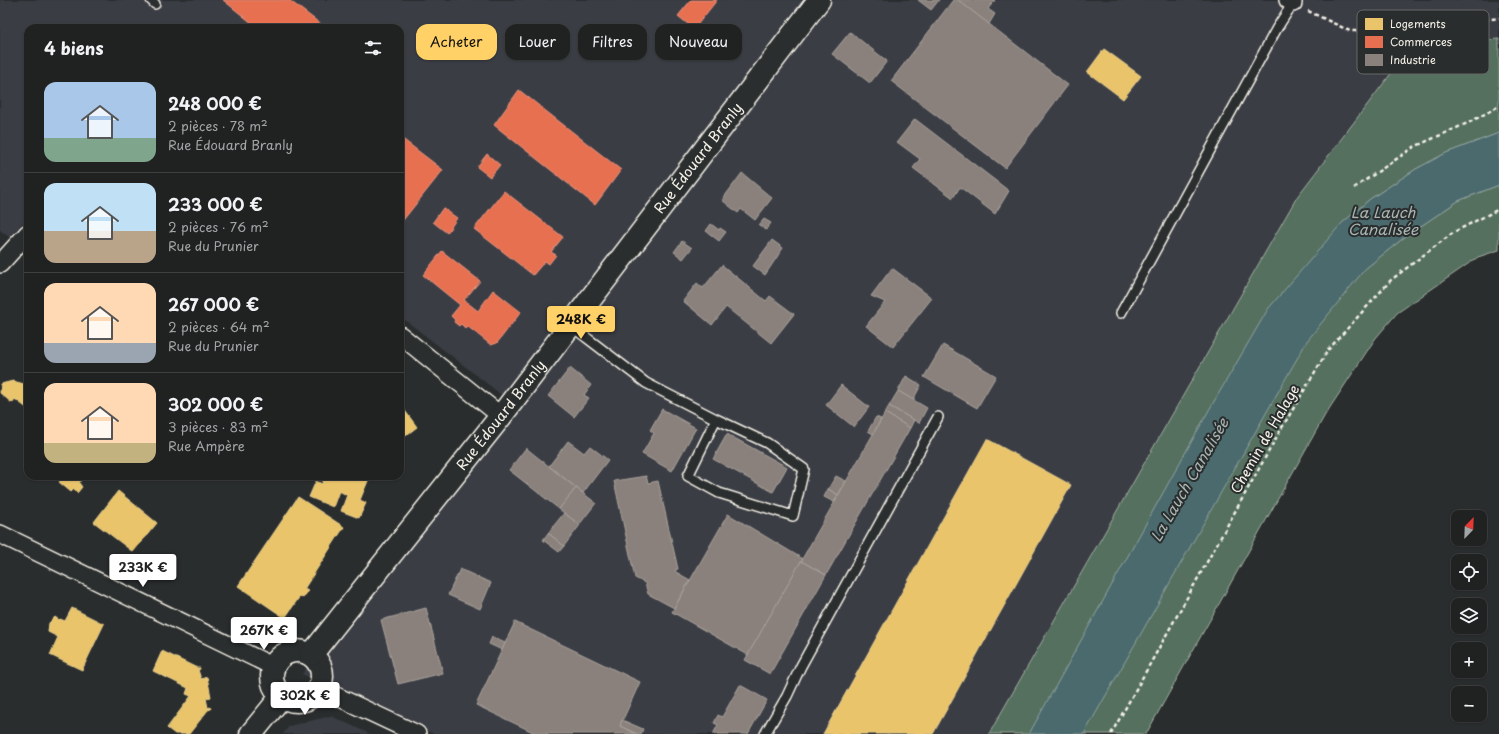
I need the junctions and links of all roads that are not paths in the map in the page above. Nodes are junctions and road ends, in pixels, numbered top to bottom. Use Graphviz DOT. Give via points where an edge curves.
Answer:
graph roads {
  1 [pos="819,0"];
  2 [pos="1290,2"];
  3 [pos="24,237"];
  4 [pos="0,264"];
  5 [pos="1121,313"];
  6 [pos="570,325"];
  7 [pos="404,338"];
  8 [pos="501,416"];
  9 [pos="938,417"];
  10 [pos="716,419"];
  11 [pos="0,534"];
  12 [pos="311,655"];
  13 [pos="274,667"];
  14 [pos="319,688"];
  15 [pos="282,696"];
  16 [pos="251,734"];
  17 [pos="417,734"];
  18 [pos="765,734"];
  1 -- 6 [label="street, Rue Édouard Branly"];
  2 -- 5 [label="lane"];
  3 -- 4 [label="street"];
  6 -- 8 [label="street, Rue Édouard Branly"];
  6 -- 10 [label="lane" via="646,383"];
  7 -- 8 [label="street"];
  8 -- 12 [label="street, Rue Édouard Branly"];
  9 -- 18 [label="lane"];
  10 -- 10 [label="lane" via="688,476 719,493 793,516 804,469 767,443"];
  11 -- 13 [label="street"];
  12 -- 13 [label="street" via="301,651 290,652 280,658"];
  12 -- 14 [label="street" via="322,670"];
  13 -- 15 [label="street" via="272,677 275,688"];
  14 -- 15 [label="street" via="309,698 302,700 295,701"];
  14 -- 17 [label="street"];
  15 -- 16 [label="street"];
}
